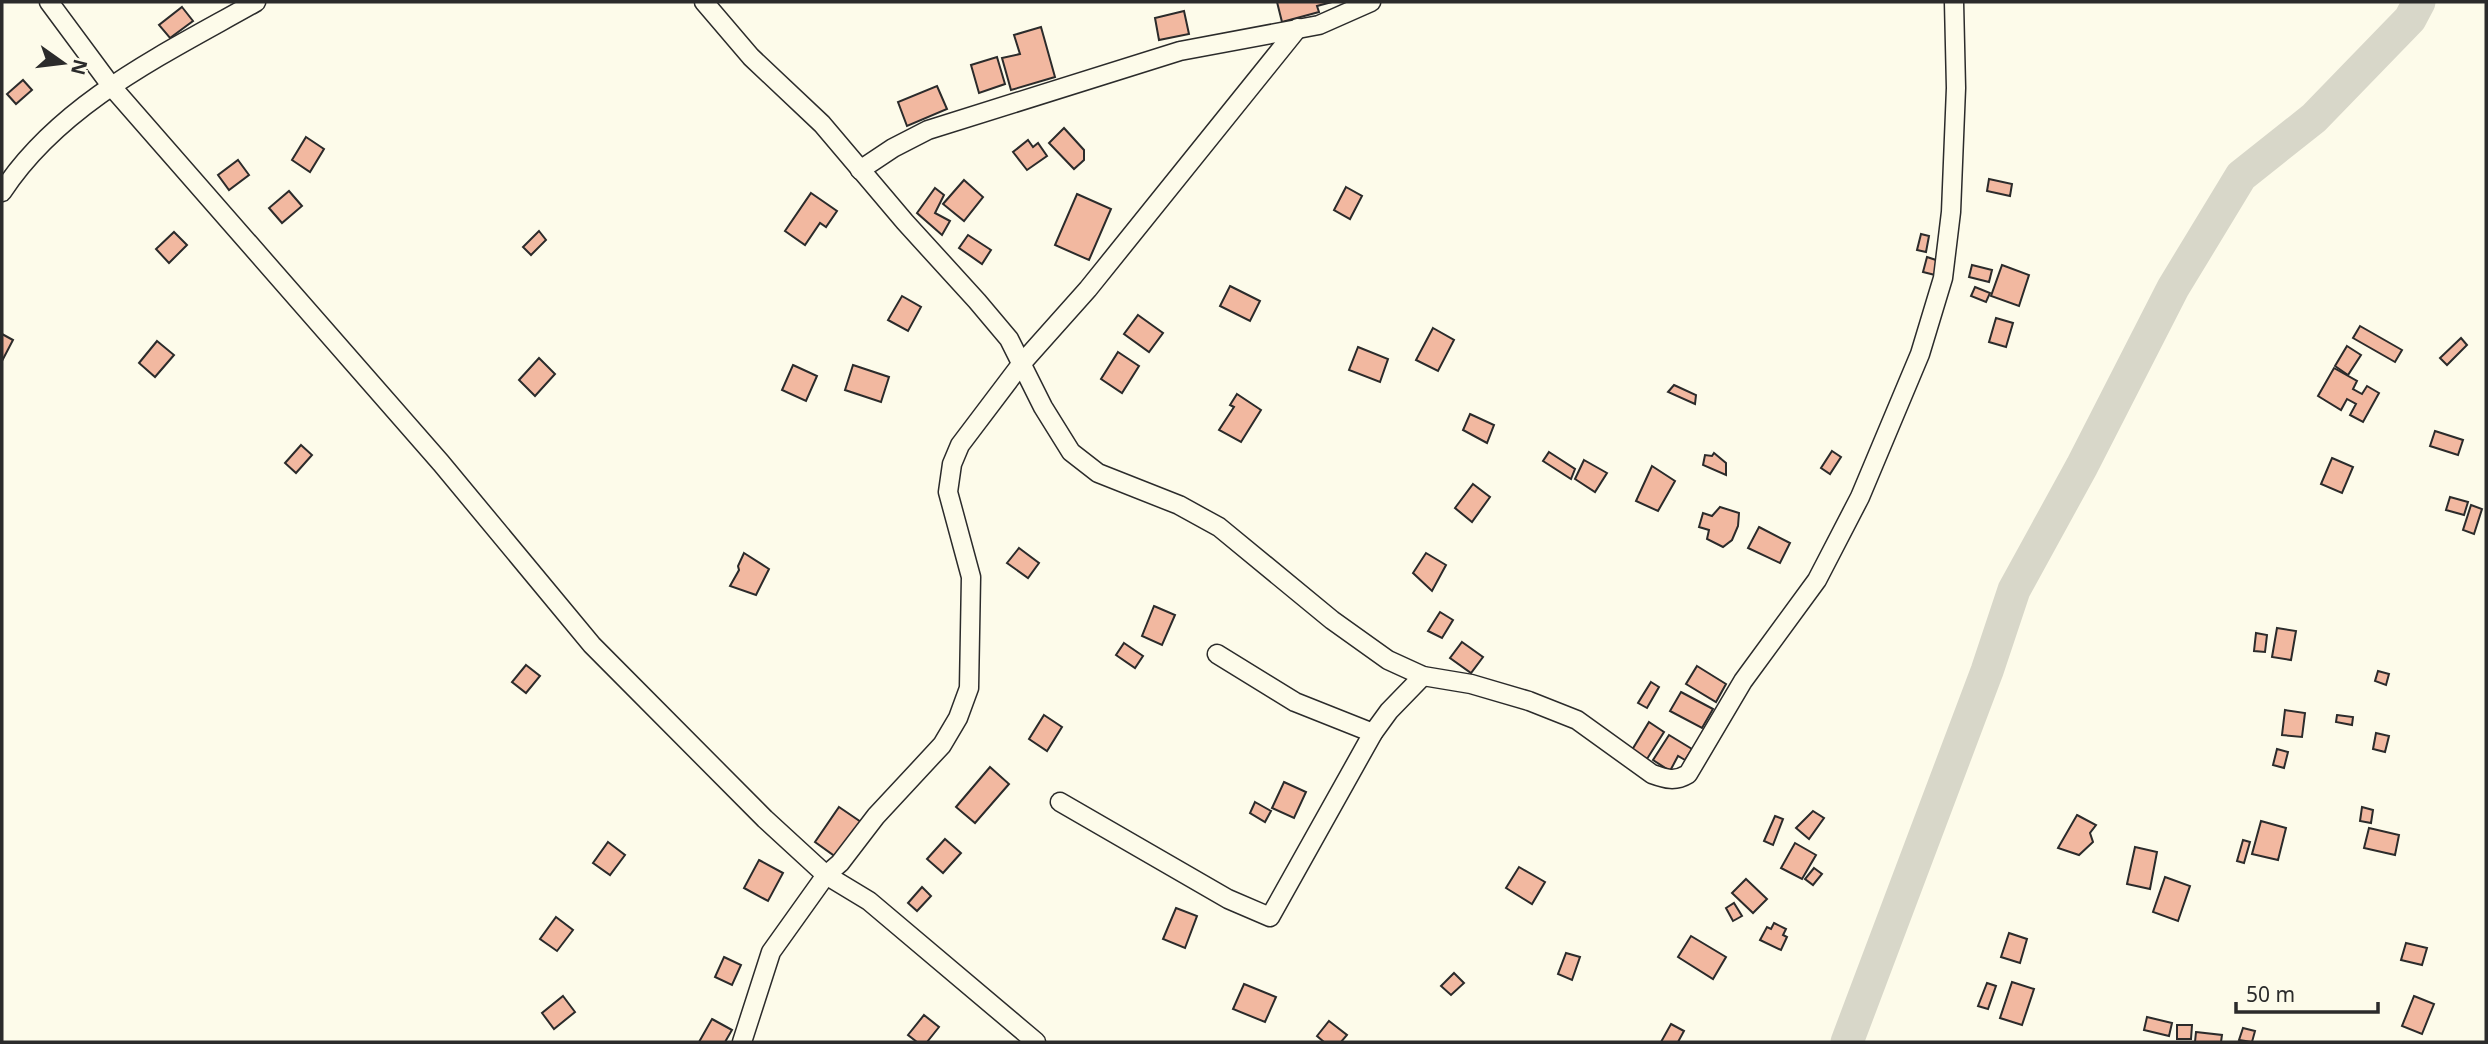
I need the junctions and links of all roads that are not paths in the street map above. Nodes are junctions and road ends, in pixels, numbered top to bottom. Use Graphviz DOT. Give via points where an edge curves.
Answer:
graph roads {
  1 [pos="49,2"];
  2 [pos="256,2"];
  3 [pos="704,2"];
  4 [pos="1371,2"];
  5 [pos="1954,2"];
  6 [pos="1298,28"];
  7 [pos="112,87"];
  8 [pos="860,170"];
  9 [pos="2,191"];
  10 [pos="1022,363"];
  11 [pos="1217,654"];
  12 [pos="1423,676"];
  13 [pos="1373,733"];
  14 [pos="1060,802"];
  15 [pos="827,875"];
  16 [pos="742,1042"];
  17 [pos="1036,1042"];
  1 -- 7 [label="street"];
  2 -- 7 [label="street"];
  3 -- 8 [label="street"];
  4 -- 6 [label="street"];
  5 -- 12 [label="street" via="1956,127 1951,212 1942,278 1920,354 1865,485 1817,580 1743,681 1688,774 1679,779 1652,774 1577,720 1529,701"];
  6 -- 8 [label="street" via="1180,51 928,130"];
  6 -- 10 [label="street" via="1088,289"];
  7 -- 9 [label="street" via="52,133"];
  7 -- 15 [label="street" via="441,463 592,645"];
  8 -- 10 [label="street" via="977,300"];
  10 -- 12 [label="street" via="1071,452 1098,473 1179,505 1219,527 1332,620 1388,660"];
  10 -- 15 [label="street" via="980,415 952,464 948,492 972,588 970,688 942,745"];
  11 -- 13 [label="street" via="1295,702"];
  12 -- 13 [label="street"];
  13 -- 14 [label="street" via="1270,917 1228,899"];
  15 -- 16 [label="street" via="771,952"];
  15 -- 17 [label="street" via="869,901"];
}
